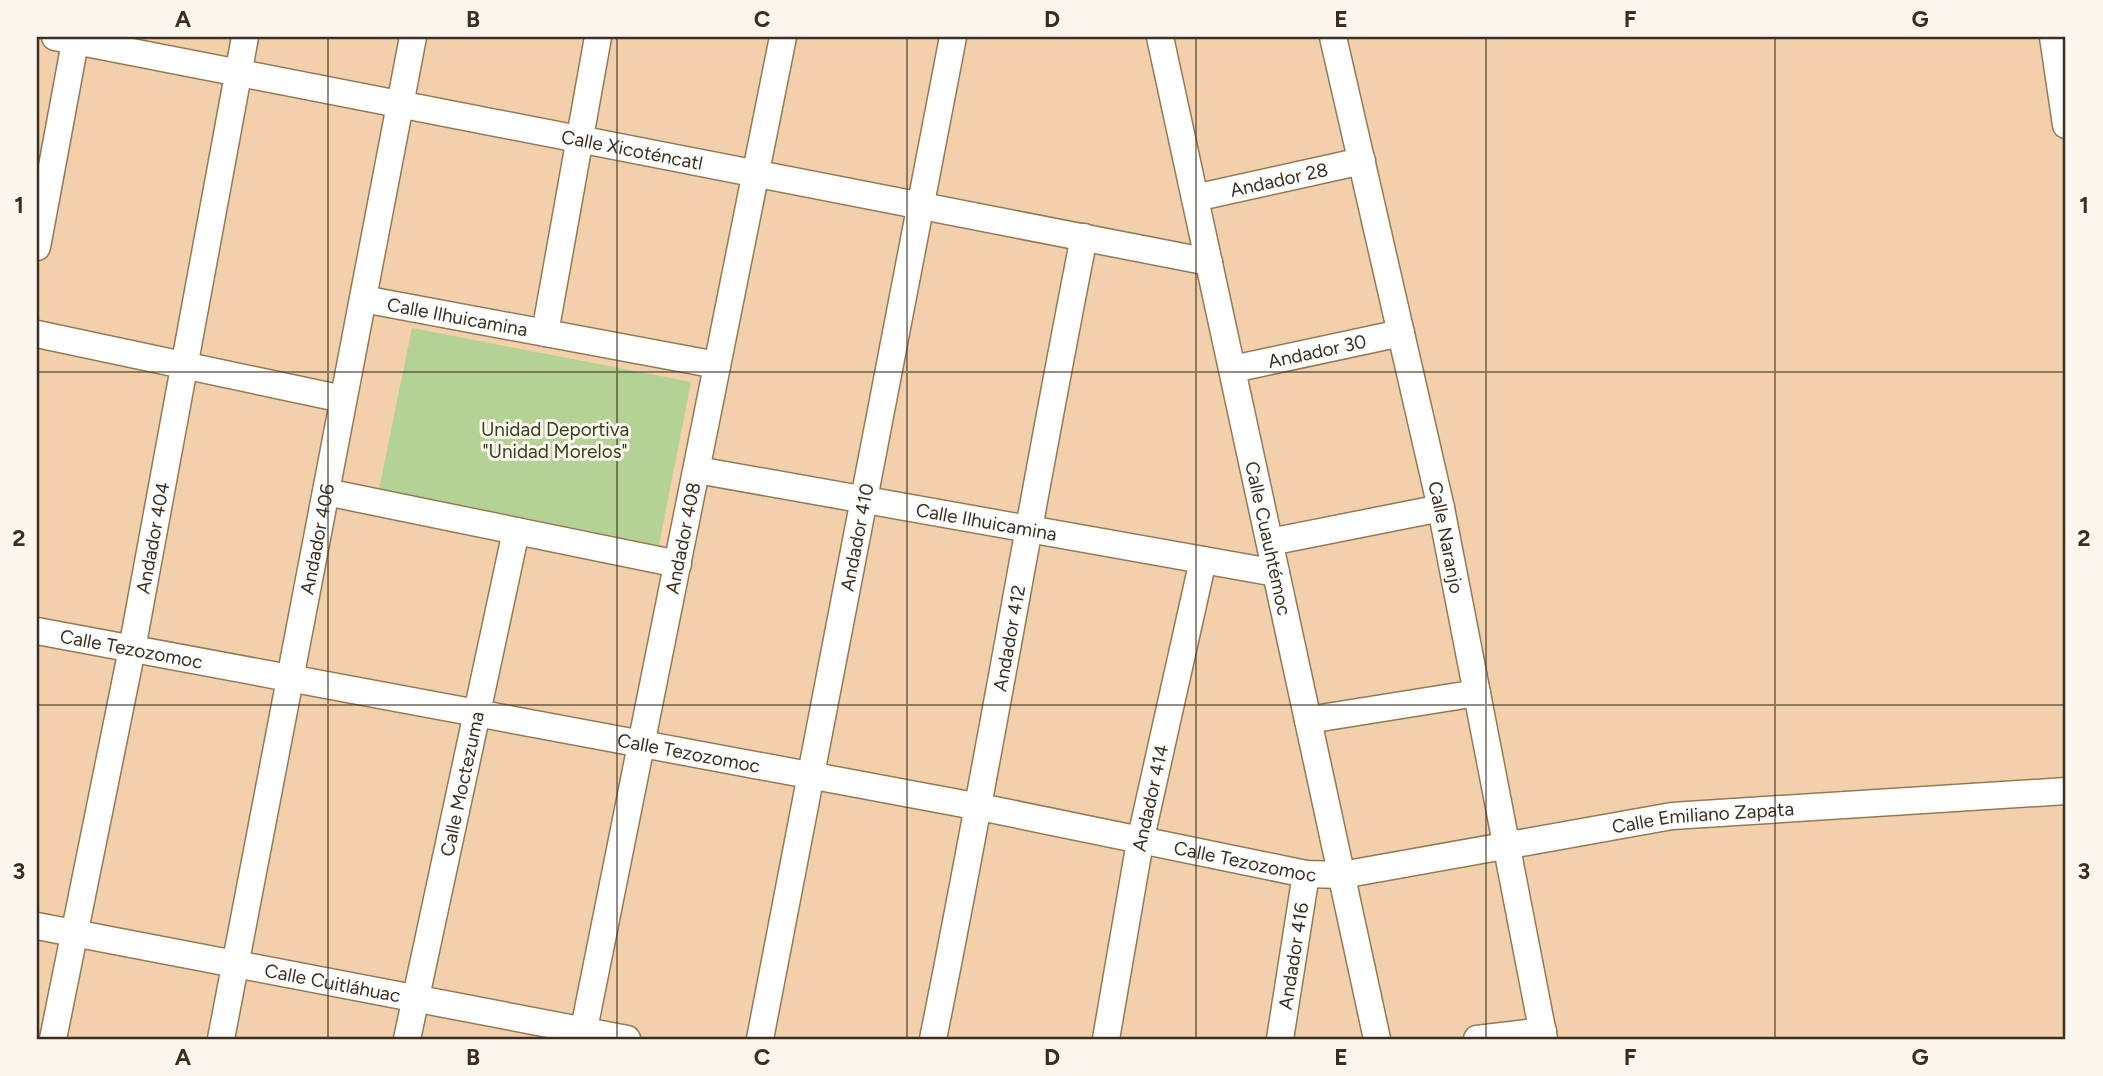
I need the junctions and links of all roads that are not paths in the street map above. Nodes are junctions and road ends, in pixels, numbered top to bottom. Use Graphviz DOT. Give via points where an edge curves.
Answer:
graph roads {
  1 [pos="246,37"];
  2 [pos="413,37"];
  3 [pos="598,37"];
  4 [pos="783,37"];
  5 [pos="953,37"];
  6 [pos="1160,37"];
  7 [pos="1333,37"];
  8 [pos="2053,37"];
  9 [pos="69,38"];
  10 [pos="238,73"];
  11 [pos="400,104"];
  12 [pos="2066,125"];
  13 [pos="580,139"];
  14 [pos="1362,161"];
  15 [pos="756,174"];
  16 [pos="1195,198"];
  17 [pos="921,206"];
  18 [pos="1084,237"];
  19 [pos="37,247"];
  20 [pos="1209,262"];
  21 [pos="363,299"];
  22 [pos="545,333"];
  23 [pos="37,334"];
  24 [pos="1401,334"];
  25 [pos="183,365"];
  26 [pos="717,365"];
  27 [pos="1233,369"];
  28 [pos="343,399"];
  29 [pos="696,470"];
  30 [pos="326,492"];
  31 [pos="866,500"];
  32 [pos="1441,508"];
  33 [pos="1027,529"];
  34 [pos="516,530"];
  35 [pos="1270,542"];
  36 [pos="1203,560"];
  37 [pos="678,564"];
  38 [pos="1276,573"];
  39 [pos="37,631"];
  40 [pos="132,649"];
  41 [pos="290,679"];
  42 [pos="1477,694"];
  43 [pos="477,713"];
  44 [pos="1308,720"];
  45 [pos="641,744"];
  46 [pos="811,776"];
  47 [pos="2066,791"];
  48 [pos="980,807"];
  49 [pos="1140,842"];
  50 [pos="1507,845"];
  51 [pos="1306,874"];
  52 [pos="1342,875"];
  53 [pos="37,926"];
  54 [pos="76,933"];
  55 [pos="235,965"];
  56 [pos="415,999"];
  57 [pos="583,1035"];
  58 [pos="1544,1035"];
  59 [pos="53,1039"];
  60 [pos="221,1039"];
  61 [pos="407,1039"];
  62 [pos="627,1039"];
  63 [pos="760,1039"];
  64 [pos="933,1039"];
  65 [pos="1106,1039"];
  66 [pos="1280,1039"];
  67 [pos="1377,1039"];
  68 [pos="1477,1039"];
  1 -- 10 [label="street, Andador 404"];
  2 -- 11 [label="street, Andador 406"];
  3 -- 13 [label="street"];
  4 -- 15 [label="street, Andador 408"];
  5 -- 17 [label="street, Andador 410"];
  6 -- 16 [label="street, Calle Cuauhtémoc"];
  7 -- 14 [label="street, Calle Naranjo"];
  8 -- 12 [label="street"];
  9 -- 10 [label="street, Calle Xicoténcatl"];
  9 -- 19 [label="street"];
  10 -- 11 [label="street, Calle Xicoténcatl"];
  10 -- 25 [label="street, Andador 404"];
  11 -- 13 [label="street, Calle Xicoténcatl"];
  11 -- 21 [label="street, Andador 406"];
  13 -- 15 [label="street, Calle Xicoténcatl"];
  13 -- 22 [label="street"];
  14 -- 16 [label="street, Andador 28"];
  14 -- 24 [label="street, Calle Naranjo"];
  15 -- 17 [label="street, Calle Xicoténcatl"];
  15 -- 26 [label="street, Andador 408"];
  16 -- 20 [label="street, Calle Cuauhtémoc"];
  17 -- 18 [label="street, Calle Xicoténcatl"];
  17 -- 31 [label="street, Andador 410"];
  18 -- 20 [label="street, Calle Xicoténcatl"];
  18 -- 33 [label="street, Andador 412"];
  20 -- 27 [label="street, Calle Cuauhtémoc"];
  21 -- 22 [label="street, Calle Ilhuicamina"];
  21 -- 28 [label="street, Andador 406"];
  22 -- 26 [label="street, Calle Ilhuicamina"];
  23 -- 25 [label="street"];
  24 -- 27 [label="street, Andador 30"];
  24 -- 32 [label="street, Calle Naranjo"];
  25 -- 28 [label="street"];
  25 -- 40 [label="street, Andador 404"];
  26 -- 29 [label="street, Andador 408"];
  27 -- 35 [label="street, Calle Cuauhtémoc"];
  28 -- 30 [label="street, Andador 406"];
  29 -- 31 [label="street, Calle Ilhuicamina"];
  29 -- 37 [label="street, Andador 408"];
  30 -- 34 [label="street"];
  30 -- 41 [label="street, Andador 406"];
  31 -- 33 [label="street, Calle Ilhuicamina"];
  31 -- 46 [label="street, Andador 410"];
  32 -- 35 [label="street"];
  32 -- 42 [label="street, Calle Naranjo"];
  33 -- 36 [label="street, Calle Ilhuicamina"];
  33 -- 48 [label="street, Andador 412"];
  34 -- 37 [label="street"];
  34 -- 43 [label="street, Calle Moctezuma"];
  35 -- 38 [label="street, Calle Cuauhtémoc"];
  36 -- 38 [label="street, Calle Ilhuicamina"];
  36 -- 49 [label="street, Andador 414"];
  37 -- 45 [label="street, Andador 408"];
  38 -- 44 [label="street, Calle Cuauhtémoc"];
  39 -- 40 [label="street, Calle Tezozomoc"];
  40 -- 41 [label="street, Calle Tezozomoc"];
  40 -- 54 [label="street, Andador 404"];
  41 -- 43 [label="street, Calle Tezozomoc"];
  41 -- 55 [label="street, Andador 406"];
  42 -- 44 [label="street"];
  42 -- 50 [label="street, Calle Naranjo"];
  43 -- 45 [label="street, Calle Tezozomoc"];
  43 -- 56 [label="street, Calle Moctezuma"];
  44 -- 52 [label="street, Calle Cuauhtémoc"];
  45 -- 46 [label="street, Calle Tezozomoc"];
  45 -- 57 [label="street, Andador 408"];
  46 -- 48 [label="street, Calle Tezozomoc"];
  46 -- 63 [label="street, Andador 410"];
  47 -- 50 [label="street, Calle Emiliano Zapata" via="1672,816"];
  48 -- 49 [label="street, Calle Tezozomoc"];
  48 -- 64 [label="street, Andador 412"];
  49 -- 51 [label="street, Calle Tezozomoc"];
  49 -- 65 [label="street, Andador 414"];
  50 -- 52 [label="street, Calle Emiliano Zapata"];
  50 -- 58 [label="street, Calle Naranjo"];
  51 -- 52 [label="street, Calle Tezozomoc"];
  51 -- 66 [label="street, Andador 416"];
  52 -- 67 [label="street, Calle Cuauhtémoc"];
  53 -- 54 [label="street, Calle Cuitláhuac"];
  54 -- 55 [label="street, Calle Cuitláhuac"];
  54 -- 59 [label="street, Andador 404"];
  55 -- 56 [label="street, Calle Cuitláhuac"];
  55 -- 60 [label="street, Andador 406"];
  56 -- 57 [label="street, Calle Cuitláhuac"];
  56 -- 61 [label="street, Calle Moctezuma"];
  57 -- 62 [label="street, Calle Cuitláhuac"];
  58 -- 68 [label="street"];
}
